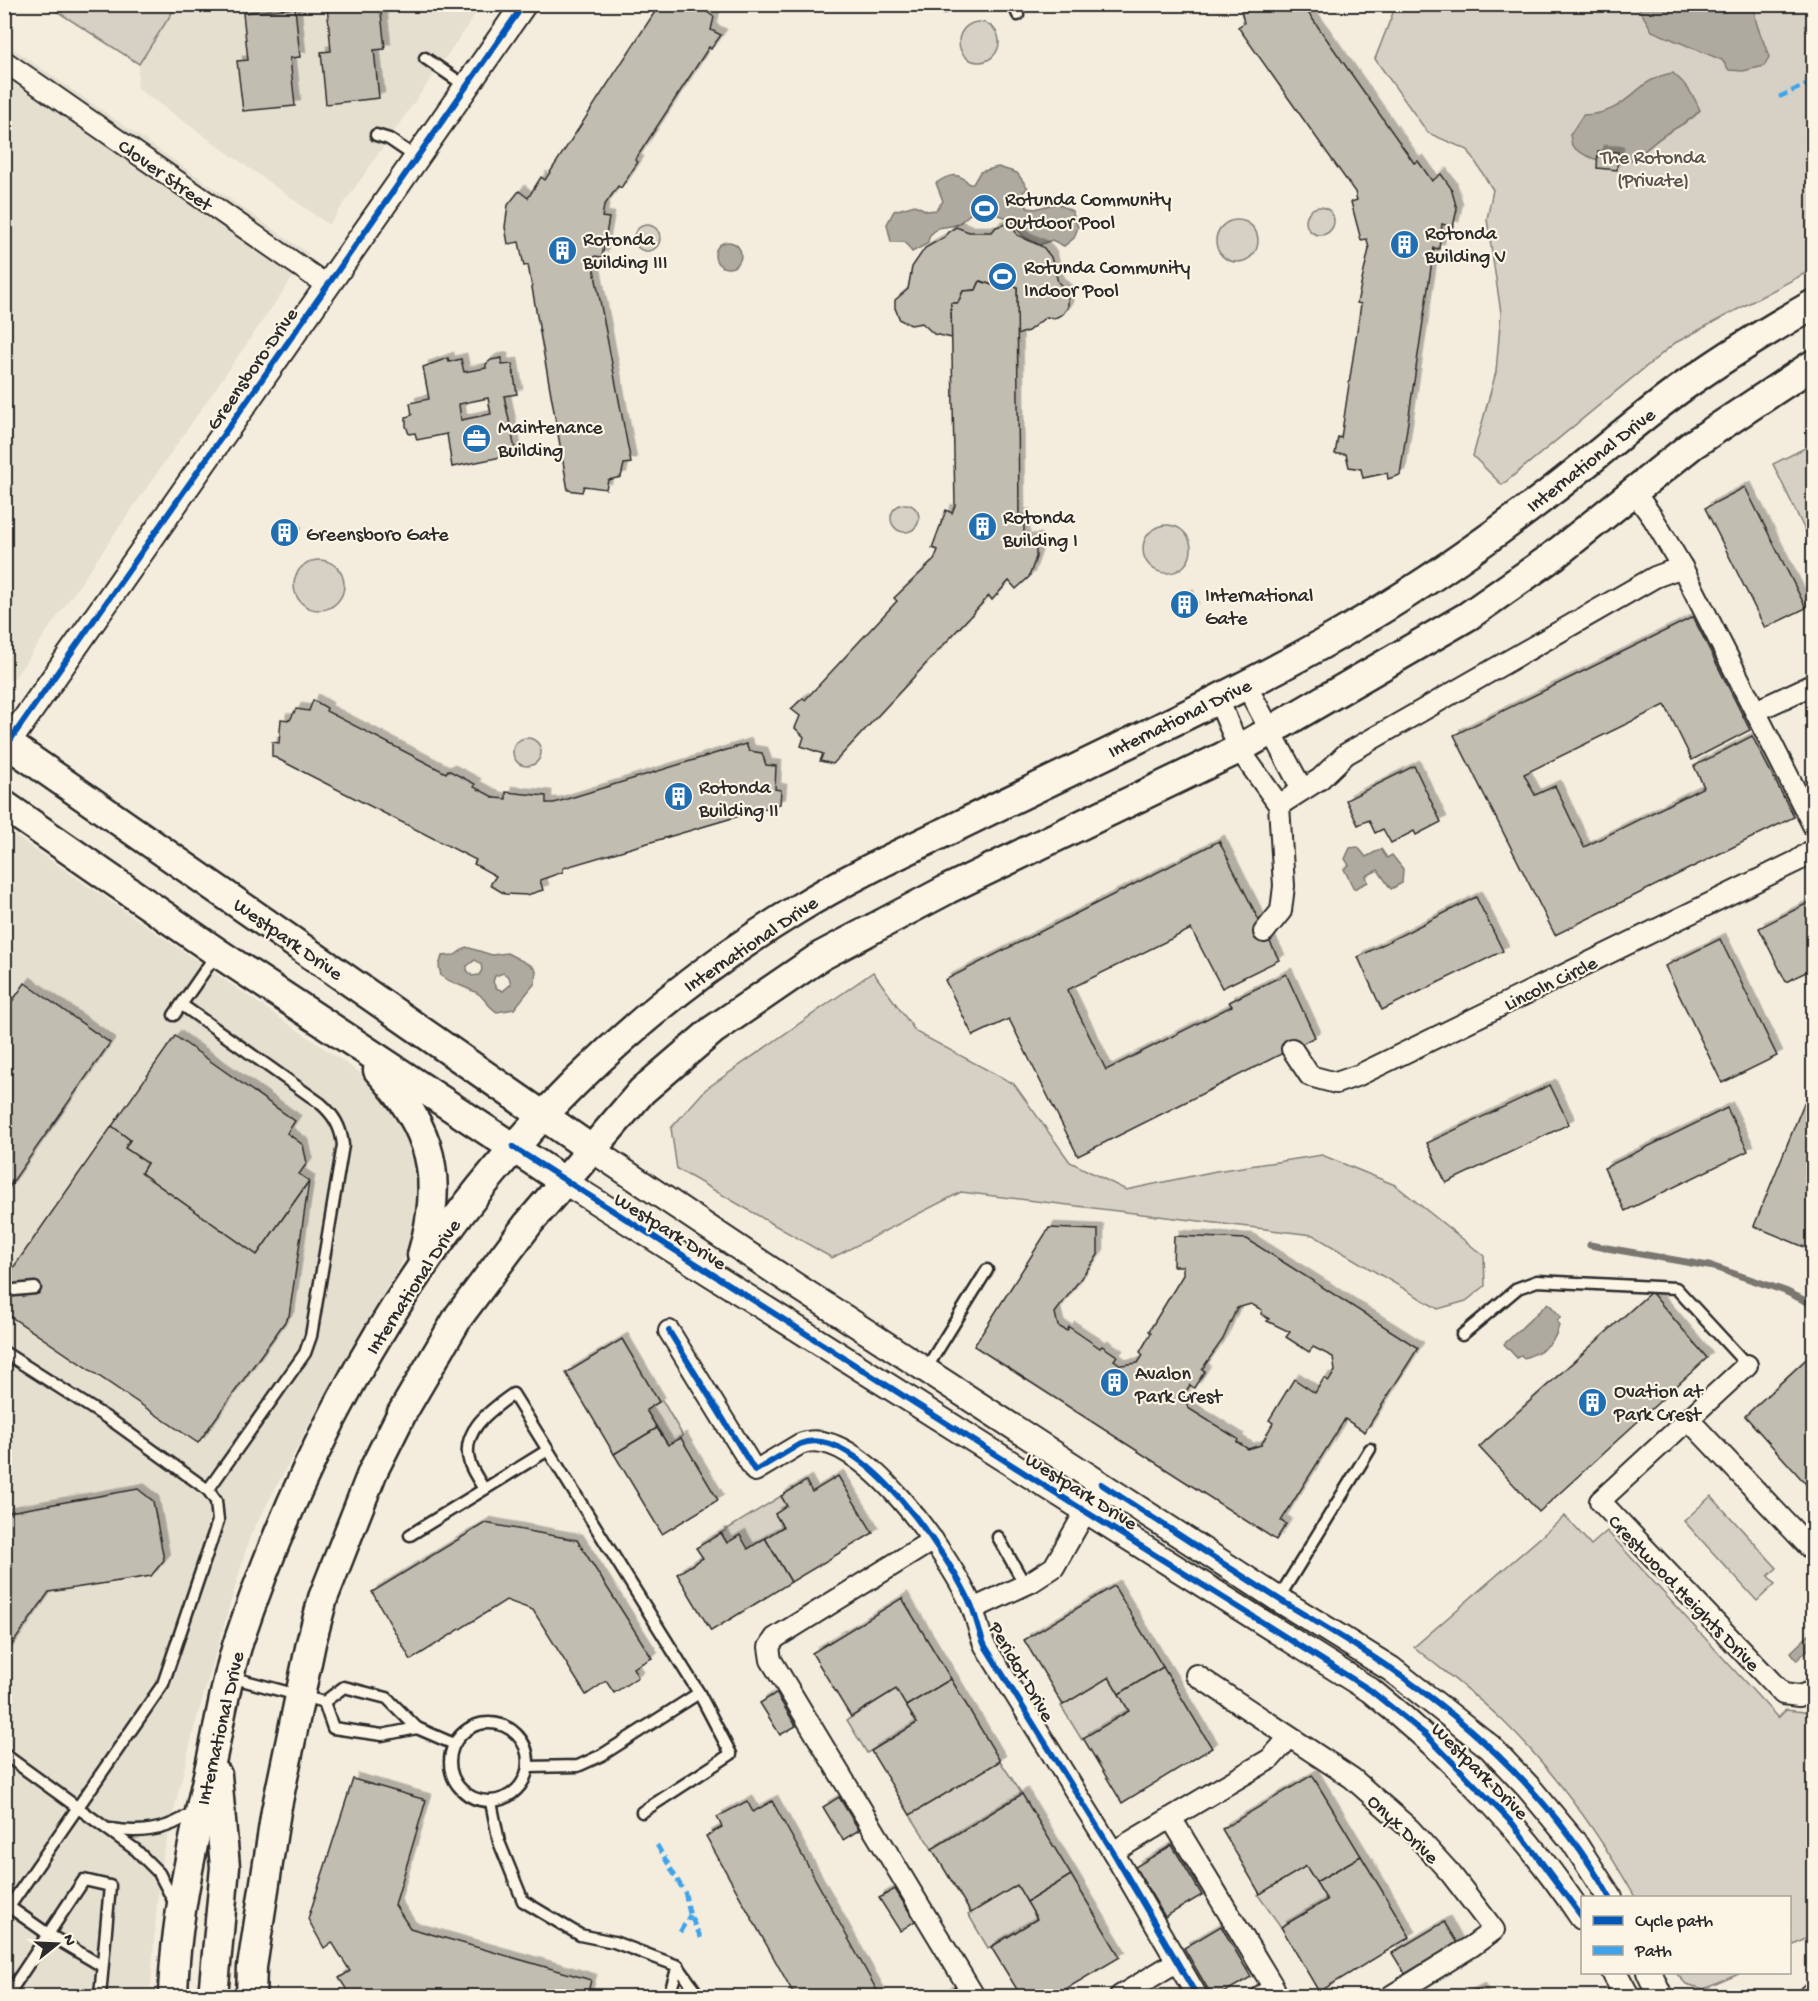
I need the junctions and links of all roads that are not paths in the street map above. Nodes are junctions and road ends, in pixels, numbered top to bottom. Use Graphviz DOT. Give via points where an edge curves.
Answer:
graph roads {
  1 [pos="524,4"];
  2 [pos="425,57"];
  3 [pos="4,62"];
  4 [pos="467,87"];
  5 [pos="375,135"];
  6 [pos="418,158"];
  7 [pos="328,286"];
  8 [pos="1814,304"];
  9 [pos="1814,364"];
  10 [pos="1635,493"];
  11 [pos="1682,567"];
  12 [pos="1814,684"];
  13 [pos="1246,685"];
  14 [pos="1218,699"];
  15 [pos="1756,711"];
  16 [pos="1272,730"];
  17 [pos="6,745"];
  18 [pos="1239,749"];
  19 [pos="1302,789"];
  20 [pos="4,805"];
  21 [pos="1279,805"];
  22 [pos="1814,827"];
  23 [pos="1814,849"];
  24 [pos="1264,932"];
  25 [pos="218,952"];
  26 [pos="182,1005"];
  27 [pos="174,1015"];
  28 [pos="350,1040"];
  29 [pos="1292,1049"];
  30 [pos="543,1114"];
  31 [pos="513,1147"];
  32 [pos="591,1149"];
  33 [pos="565,1182"];
  34 [pos="987,1270"];
  35 [pos="417,1271"];
  36 [pos="35,1288"];
  37 [pos="4,1291"];
  38 [pos="669,1331"];
  39 [pos="1462,1335"];
  40 [pos="4,1352"];
  41 [pos="1747,1365"];
  42 [pos="926,1369"];
  43 [pos="1688,1419"];
  44 [pos="1370,1449"];
  45 [pos="548,1450"];
  46 [pos="1101,1484"];
  47 [pos="484,1488"];
  48 [pos="208,1490"];
  49 [pos="1087,1512"];
  50 [pos="410,1535"];
  51 [pos="998,1537"];
  52 [pos="933,1540"];
  53 [pos="1814,1552"];
  54 [pos="1025,1585"];
  55 [pos="1278,1599"];
  56 [pos="973,1609"];
  57 [pos="1196,1675"];
  58 [pos="230,1677"];
  59 [pos="1814,1691"];
  60 [pos="699,1693"];
  61 [pos="312,1698"];
  62 [pos="417,1728"];
  63 [pos="1289,1738"];
  64 [pos="454,1744"];
  65 [pos="214,1749"];
  66 [pos="4,1754"];
  67 [pos="529,1767"];
  68 [pos="491,1802"];
  69 [pos="201,1806"];
  70 [pos="80,1807"];
  71 [pos="642,1812"];
  72 [pos="1171,1818"];
  73 [pos="107,1829"];
  74 [pos="1113,1852"];
  75 [pos="263,1889"];
  76 [pos="1609,1896"];
  77 [pos="7,1905"];
  78 [pos="1581,1916"];
  79 [pos="48,1934"];
  80 [pos="178,1941"];
  81 [pos="1176,1962"];
  82 [pos="102,1966"];
  83 [pos="678,1966"];
  84 [pos="1615,1974"];
  85 [pos="1650,1974"];
  86 [pos="8,1996"];
  87 [pos="100,1996"];
  88 [pos="173,1996"];
  89 [pos="213,1996"];
  90 [pos="250,1996"];
  91 [pos="266,1996"];
  92 [pos="669,1996"];
  93 [pos="699,1996"];
  94 [pos="974,1996"];
  95 [pos="1120,1996"];
  96 [pos="1197,1996"];
  97 [pos="1261,1996"];
  98 [pos="1391,1996"];
  99 [pos="1627,1996"];
  100 [pos="1660,1996"];
  1 -- 4 [label="street, Greensboro Drive"];
  2 -- 4 [label="lane"];
  3 -- 7 [label="street, Clover Street"];
  4 -- 6 [label="street, Greensboro Drive"];
  5 -- 6 [label="lane"];
  6 -- 7 [label="street, Greensboro Drive"];
  7 -- 17 [label="street, Greensboro Drive"];
  8 -- 13 [label="main road, International Drive" via="1695,378 1550,492 1399,599"];
  9 -- 10 [label="main road" via="1692,445"];
  10 -- 11 [label="street"];
  10 -- 16 [label="main road" via="1468,616"];
  11 -- 15 [label="street"];
  11 -- 19 [label="street" via="1655,577 1346,754 1320,779"];
  12 -- 15 [label="street"];
  13 -- 14 [label="main road, International Drive"];
  13 -- 16 [label="street"];
  14 -- 18 [label="street"];
  14 -- 30 [label="main road, International Drive" via="868,870 798,909 715,964 644,1019"];
  15 -- 22 [label="street"];
  16 -- 18 [label="main road"];
  16 -- 19 [label="street"];
  17 -- 30 [label="main road, Westpark Drive"];
  18 -- 21 [label="street"];
  18 -- 32 [label="main road" via="938,894 821,956 741,1010 679,1059 642,1091"];
  19 -- 21 [label="street"];
  20 -- 25 [label="main road, Westpark Drive"];
  21 -- 24 [label="street" via="1284,886 1281,911"];
  23 -- 29 [label="street, Lincoln Circle" via="1797,861 1359,1075 1336,1083 1310,1076"];
  25 -- 26 [label="lane"];
  25 -- 28 [label="main road, Westpark Drive"];
  26 -- 27 [label="lane"];
  26 -- 48 [label="lane" via="320,1103 336,1120 343,1145 305,1353"];
  28 -- 31 [label="main road, Westpark Drive"];
  28 -- 35 [label="main road" via="397,1090 424,1138 433,1188 428,1234"];
  30 -- 31 [label="main road, International Drive"];
  30 -- 32 [label="main road, Westpark Drive"];
  31 -- 33 [label="main road, Westpark Drive"];
  31 -- 35 [label="main road, International Drive"];
  32 -- 33 [label="main road"];
  32 -- 42 [label="street, Westpark Drive"];
  33 -- 49 [label="street, Westpark Drive"];
  33 -- 61 [label="main road" via="465,1307 402,1413 373,1471 323,1598"];
  34 -- 42 [label="lane"];
  35 -- 58 [label="main road, International Drive" via="352,1380 291,1507 237,1647"];
  36 -- 37 [label="lane"];
  38 -- 52 [label="street, Peridot Drive" via="755,1470 807,1441 834,1446 887,1484 909,1506"];
  39 -- 41 [label="lane" via="1518,1288 1537,1281 1676,1288"];
  40 -- 48 [label="lane" via="115,1423"];
  41 -- 43 [label="street, Crestwood Heights Drive"];
  42 -- 46 [label="street, Westpark Drive"];
  43 -- 53 [label="street"];
  43 -- 59 [label="street, Crestwood Heights Drive" via="1600,1501 1783,1694 1799,1696"];
  44 -- 55 [label="lane"];
  45 -- 47 [label="lane"];
  45 -- 47 [label="lane" via="513,1394 476,1424 468,1445 470,1463"];
  45 -- 60 [label="lane"];
  46 -- 49 [label="street, Peridot Drive"];
  46 -- 55 [label="street, Westpark Drive"];
  47 -- 50 [label="lane"];
  48 -- 70 [label="lane" via="216,1501 218,1521 163,1684"];
  49 -- 54 [label="street, Peridot Drive" via="1054,1568"];
  49 -- 78 [label="street, Westpark Drive" via="1371,1690 1417,1728 1513,1824"];
  51 -- 54 [label="lane"];
  52 -- 56 [label="street, Peridot Drive"];
  52 -- 94 [label="street" via="775,1638 769,1647 775,1666"];
  54 -- 56 [label="street, Peridot Drive"];
  55 -- 76 [label="street, Westpark Drive" via="1391,1669 1490,1747 1573,1841"];
  56 -- 74 [label="street, Peridot Drive" via="985,1646"];
  57 -- 63 [label="street, Onyx Drive"];
  58 -- 61 [label="lane"];
  58 -- 65 [label="main road, International Drive"];
  60 -- 67 [label="lane" via="578,1766"];
  60 -- 71 [label="lane" via="731,1754"];
  61 -- 62 [label="lane" via="344,1687 387,1698"];
  61 -- 62 [label="lane" via="333,1728 382,1735"];
  61 -- 75 [label="main road" via="284,1766"];
  62 -- 64 [label="lane"];
  63 -- 72 [label="street" via="1270,1759"];
  63 -- 98 [label="street, Onyx Drive" via="1352,1778 1410,1829 1494,1930"];
  64 -- 67 [label="lane" via="474,1725 501,1724 522,1740"];
  64 -- 68 [label="lane" via="450,1764 456,1784 465,1794"];
  65 -- 69 [label="main road, International Drive"];
  65 -- 89 [label="main road" via="225,1867"];
  66 -- 70 [label="lane"];
  67 -- 68 [label="lane" via="516,1791"];
  68 -- 83 [label="lane" via="499,1842 523,1901 580,1935 614,1942"];
  69 -- 73 [label="lane" via="178,1821 153,1830"];
  69 -- 80 [label="main road, International Drive"];
  70 -- 73 [label="lane"];
  70 -- 77 [label="lane"];
  72 -- 74 [label="street"];
  72 -- 97 [label="street" via="1274,1988"];
  73 -- 80 [label="lane" via="136,1850 169,1887 176,1908"];
  74 -- 81 [label="street, Peridot Drive"];
  75 -- 90 [label="main road"];
  75 -- 91 [label="main road"];
  77 -- 79 [label="lane"];
  79 -- 82 [label="lane"];
  79 -- 82 [label="lane" via="84,1880 110,1886"];
  79 -- 86 [label="lane"];
  80 -- 88 [label="main road, International Drive"];
  81 -- 95 [label="street"];
  81 -- 96 [label="street, Peridot Drive"];
  82 -- 87 [label="lane"];
  83 -- 92 [label="lane"];
  83 -- 93 [label="lane"];
  84 -- 99 [label="street"];
  85 -- 100 [label="street"];
}
